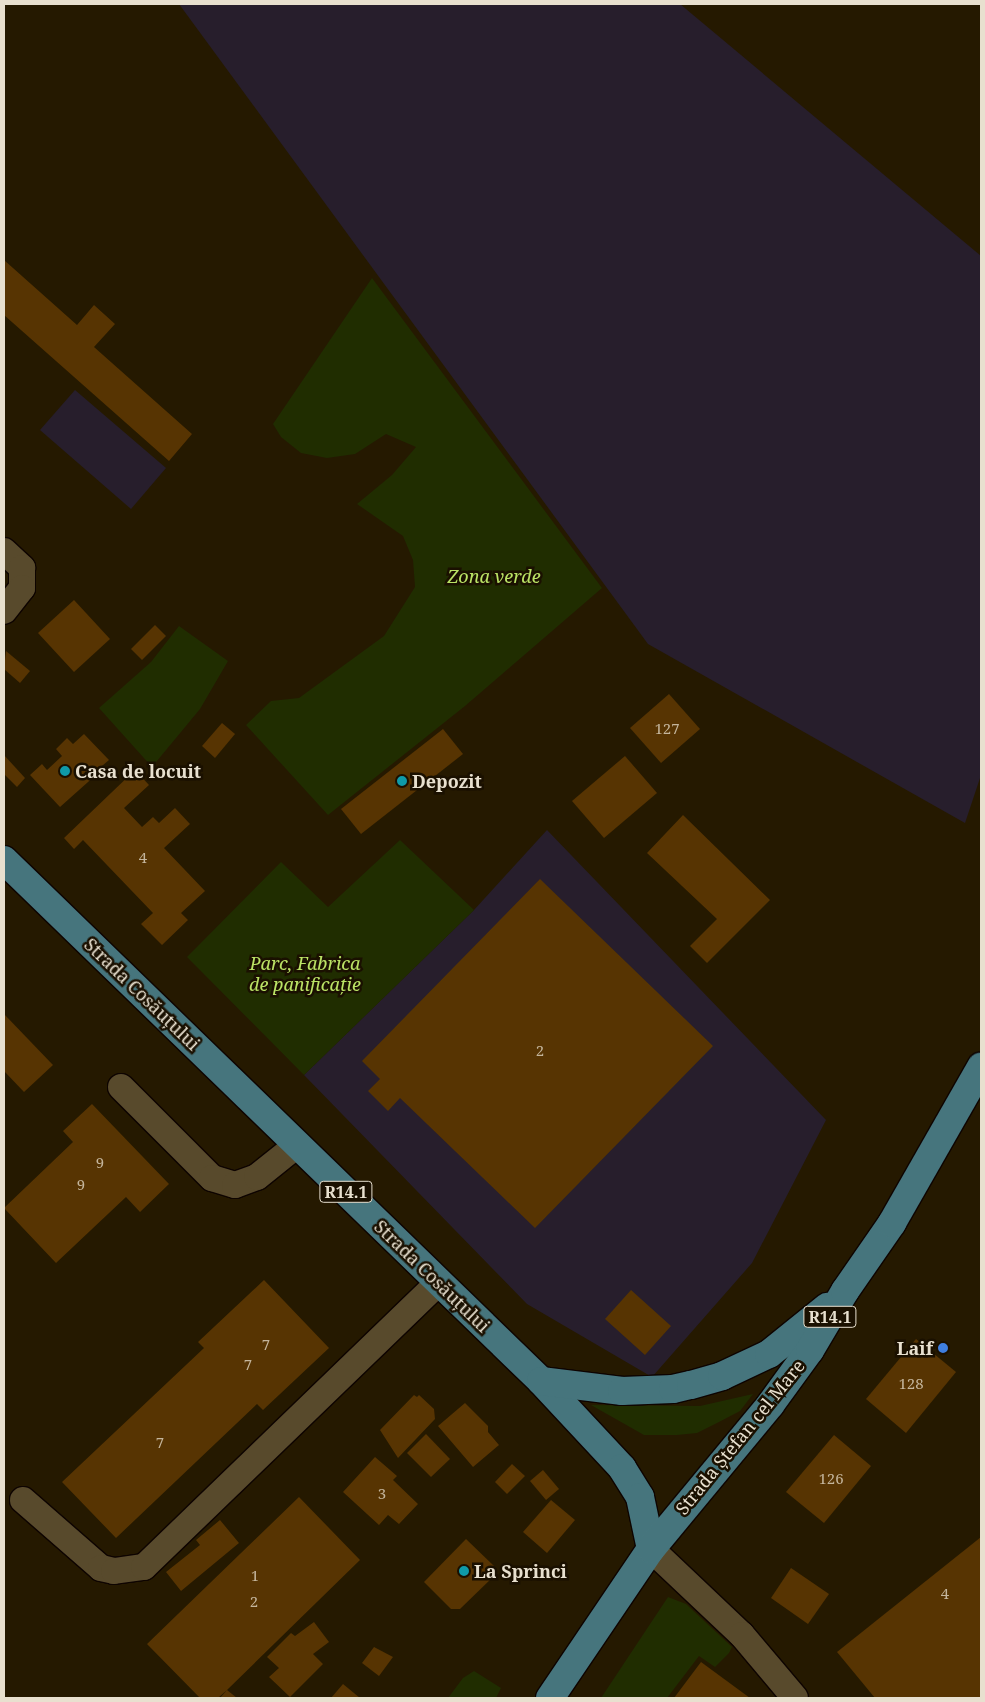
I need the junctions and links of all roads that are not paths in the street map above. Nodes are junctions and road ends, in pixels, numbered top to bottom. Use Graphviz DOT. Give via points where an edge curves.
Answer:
graph roads {
  1 [pos="4,551"];
  2 [pos="4,611"];
  3 [pos="4,860"];
  4 [pos="981,1066"];
  5 [pos="121,1087"];
  6 [pos="297,1145"];
  7 [pos="439,1282"];
  8 [pos="846,1291"];
  9 [pos="541,1381"];
  10 [pos="24,1500"];
  11 [pos="651,1549"];
  12 [pos="550,1698"];
  13 [pos="795,1698"];
  1 -- 2 [label="street" via="22,568 22,588"];
  3 -- 6 [label="main road, Strada Cosăuțului / R14.1"];
  4 -- 8 [label="main road, Strada Ștefan cel Mare / R14.1" via="892,1223"];
  5 -- 6 [label="street" via="212,1178 235,1185 257,1177"];
  6 -- 7 [label="main road, Strada Cosăuțului / R14.1"];
  7 -- 9 [label="main road, Strada Cosăuțului / R14.1"];
  7 -- 10 [label="street" via="144,1568 114,1571 101,1568"];
  8 -- 9 [label="main road, R14.1" via="786,1342 722,1376 673,1389 644,1391"];
  8 -- 11 [label="main road, Strada Ștefan cel Mare / R14.1" via="770,1406"];
  9 -- 11 [label="main road, Strada Cosăuțului / R14.1" via="622,1468 640,1497"];
  11 -- 12 [label="main road, Strada Ștefan cel Mare"];
  11 -- 13 [label="street" via="742,1635"];
}
